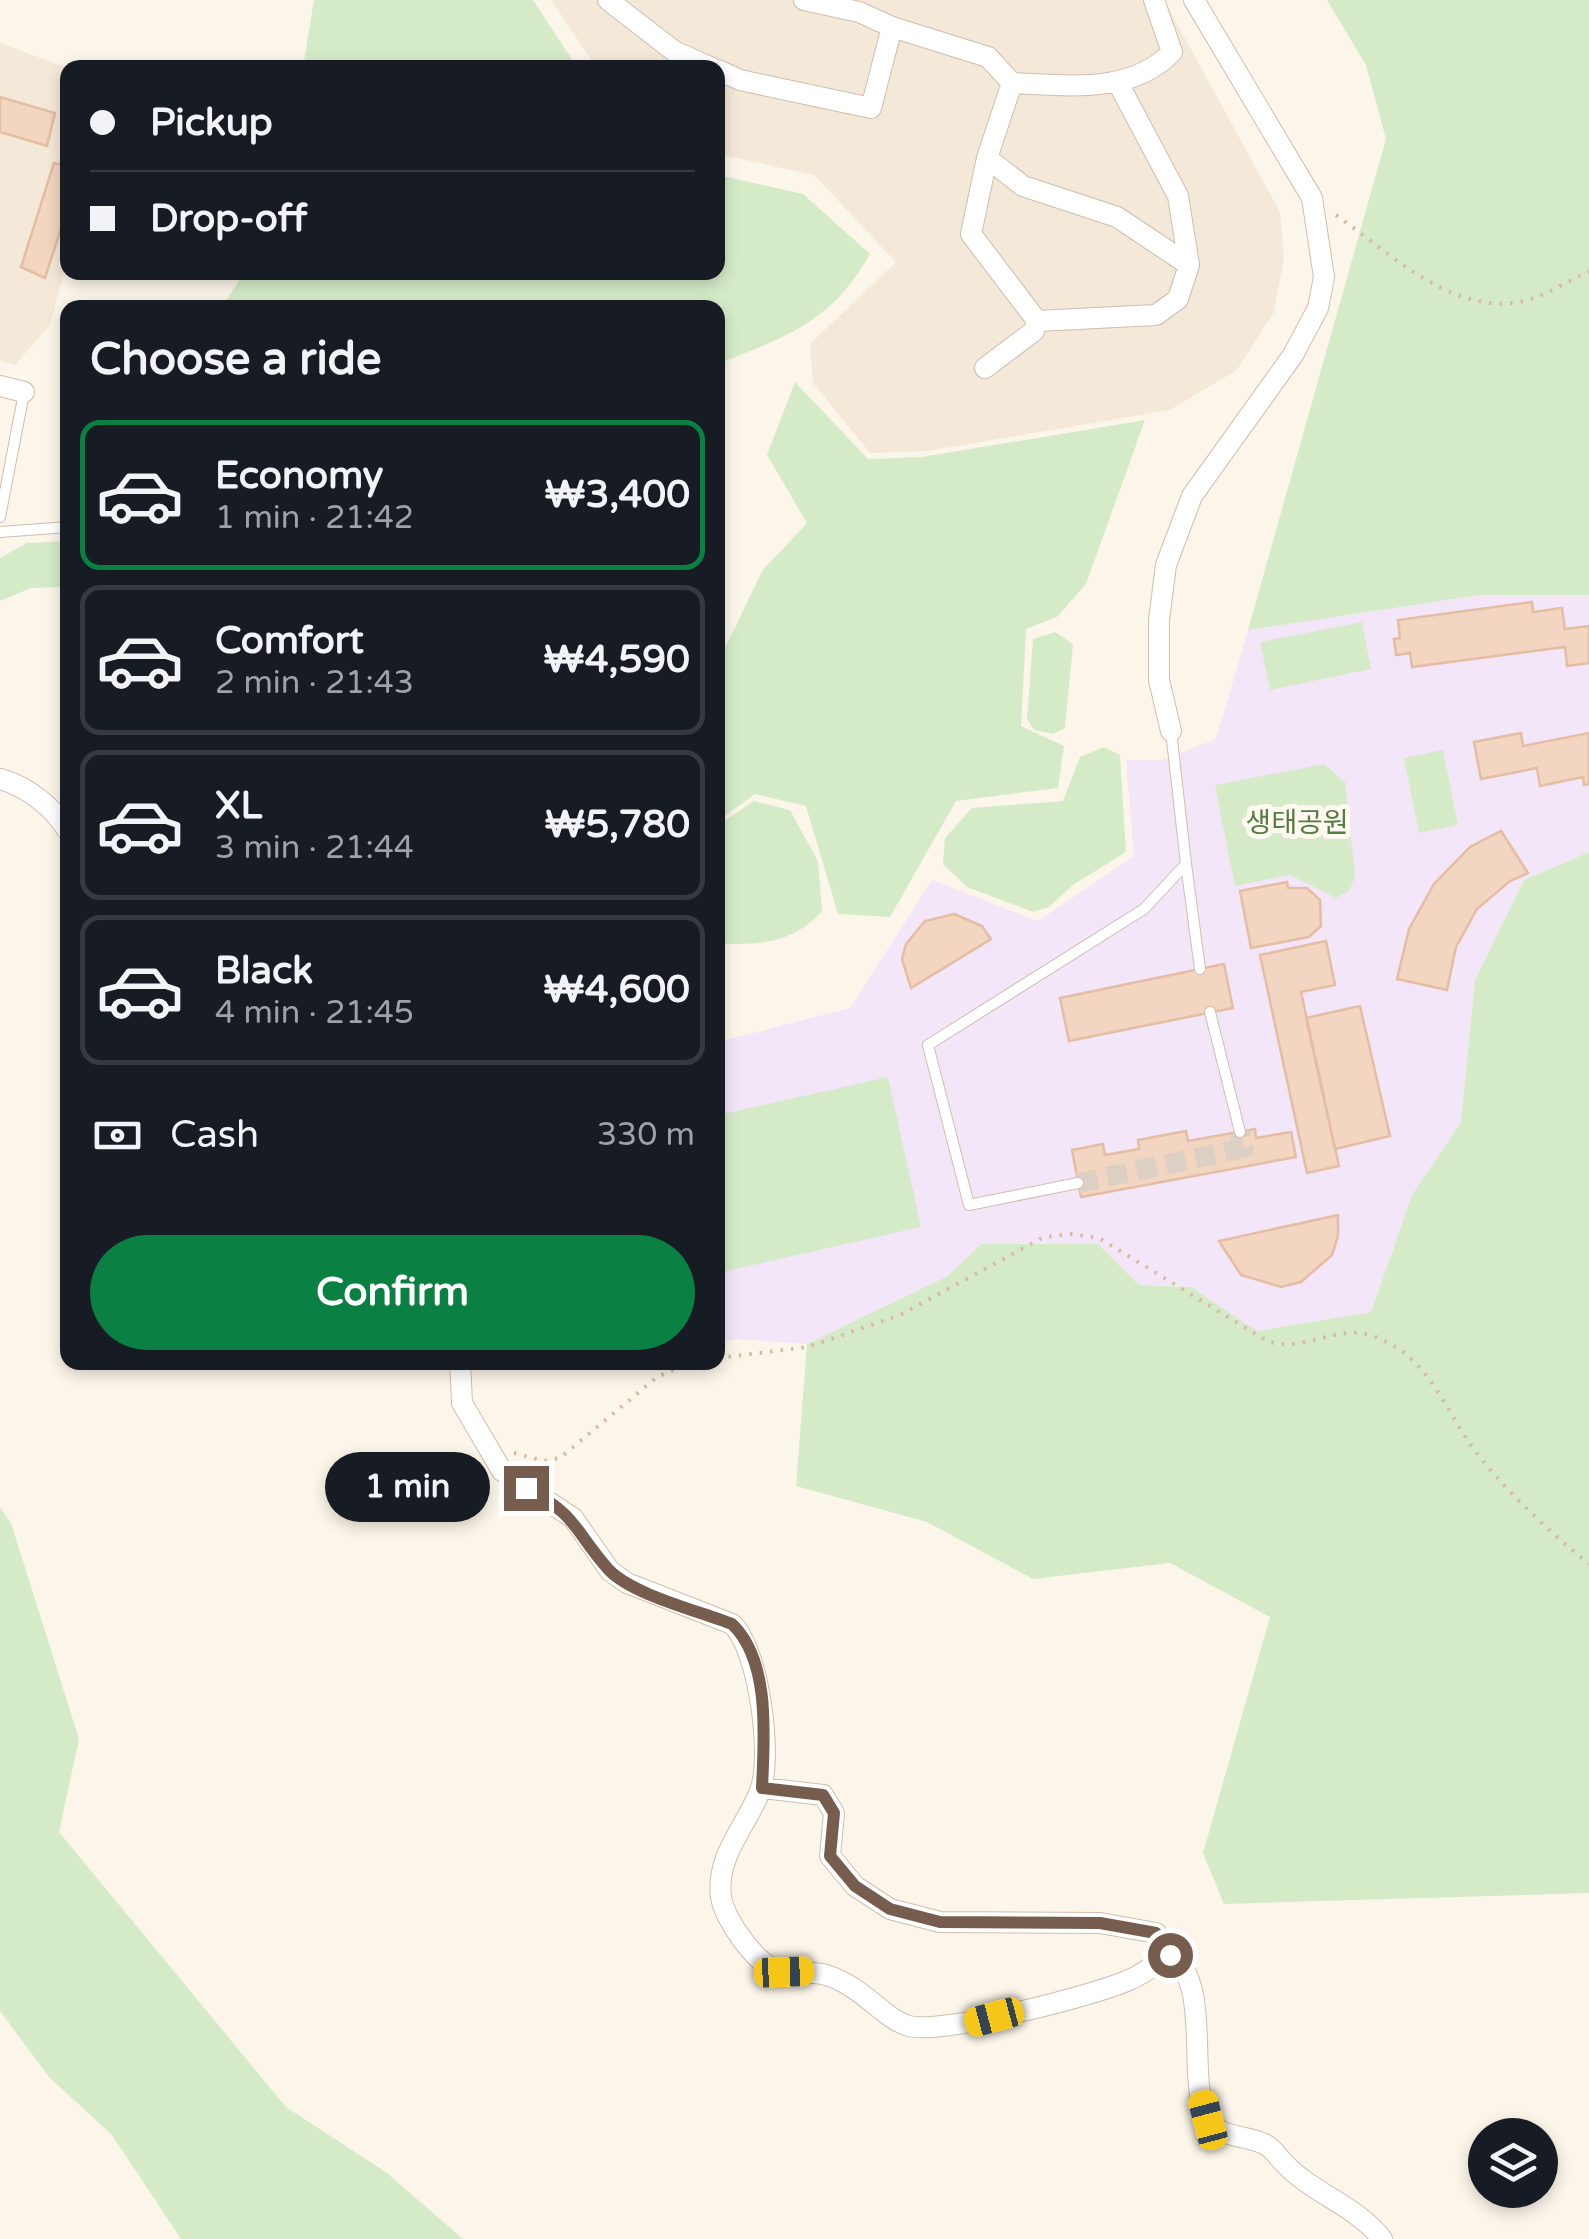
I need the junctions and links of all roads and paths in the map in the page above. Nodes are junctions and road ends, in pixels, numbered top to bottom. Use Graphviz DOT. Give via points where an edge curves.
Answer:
graph roads {
  1 [pos="608,0"];
  2 [pos="804,0"];
  3 [pos="1154,0"];
  4 [pos="1194,0"];
  5 [pos="892,28"];
  6 [pos="694,60"];
  7 [pos="725,73"];
  8 [pos="1118,82"];
  9 [pos="1012,83"];
  10 [pos="986,158"];
  11 [pos="1312,198"];
  12 [pos="1189,264"];
  13 [pos="1589,272"];
  14 [pos="1037,321"];
  15 [pos="984,368"];
  16 [pos="0,386"];
  17 [pos="24,392"];
  18 [pos="0,517"];
  19 [pos="60,528"];
  20 [pos="0,532"];
  21 [pos="1171,731"];
  22 [pos="0,779"];
  23 [pos="60,817"];
  24 [pos="1186,864"];
  25 [pos="1200,969"];
  26 [pos="1210,1012"];
  27 [pos="1240,1132"];
  28 [pos="1078,1182"];
  29 [pos="725,1357"];
  30 [pos="460,1370"];
  31 [pos="674,1370"];
  32 [pos="492,1448"];
  33 [pos="1589,1564"];
  34 [pos="762,1788"];
  35 [pos="1170,1955"];
  36 [pos="1382,2239"];
  1 -- 6 [label="street"];
  2 -- 5 [label="street"];
  3 -- 8 [label="street" via="1172,52"];
  4 -- 11 [label="street"];
  5 -- 7 [label="street" via="871,108"];
  5 -- 9 [label="street" via="988,57"];
  8 -- 9 [label="street"];
  8 -- 12 [label="street" via="1178,196"];
  9 -- 10 [label="street"];
  10 -- 12 [label="street" via="1023,186 1117,217"];
  10 -- 14 [label="street" via="971,234"];
  11 -- 13 [label="path" via="1448,293 1510,304"];
  11 -- 21 [label="street" via="1324,277 1318,308 1293,355 1192,496 1166,566 1159,680"];
  12 -- 14 [label="street" via="1178,299 1156,315"];
  14 -- 15 [label="street" via="1034,331"];
  16 -- 17 [label="street"];
  17 -- 18 [label="lane"];
  19 -- 20 [label="lane"];
  21 -- 24 [label="lane"];
  22 -- 23 [label="street"];
  24 -- 25 [label="lane"];
  24 -- 28 [label="lane" via="1144,909 928,1044 969,1205"];
  26 -- 27 [label="lane"];
  29 -- 33 [label="path" via="808,1347 900,1314 1044,1237 1099,1238 1267,1341 1294,1345 1361,1332 1405,1353 1427,1372 1482,1460"];
  30 -- 32 [label="street" via="462,1403"];
  31 -- 32 [label="path" via="646,1384 560,1458 544,1461"];
  32 -- 34 [label="street" via="502,1472 573,1518 610,1571 742,1634 760,1685"];
  34 -- 35 [label="street" via="823,1795 834,1813 830,1856 855,1886 890,1909 940,1922 1100,1923 1156,1933"];
  34 -- 35 [label="street" via="724,1864 721,1897 728,1916 768,1966 817,1972 851,1985 899,2023 924,2029 964,2025 1116,1985"];
  35 -- 36 [label="street" via="1194,2005 1208,2120 1222,2132 1272,2147"];
}
